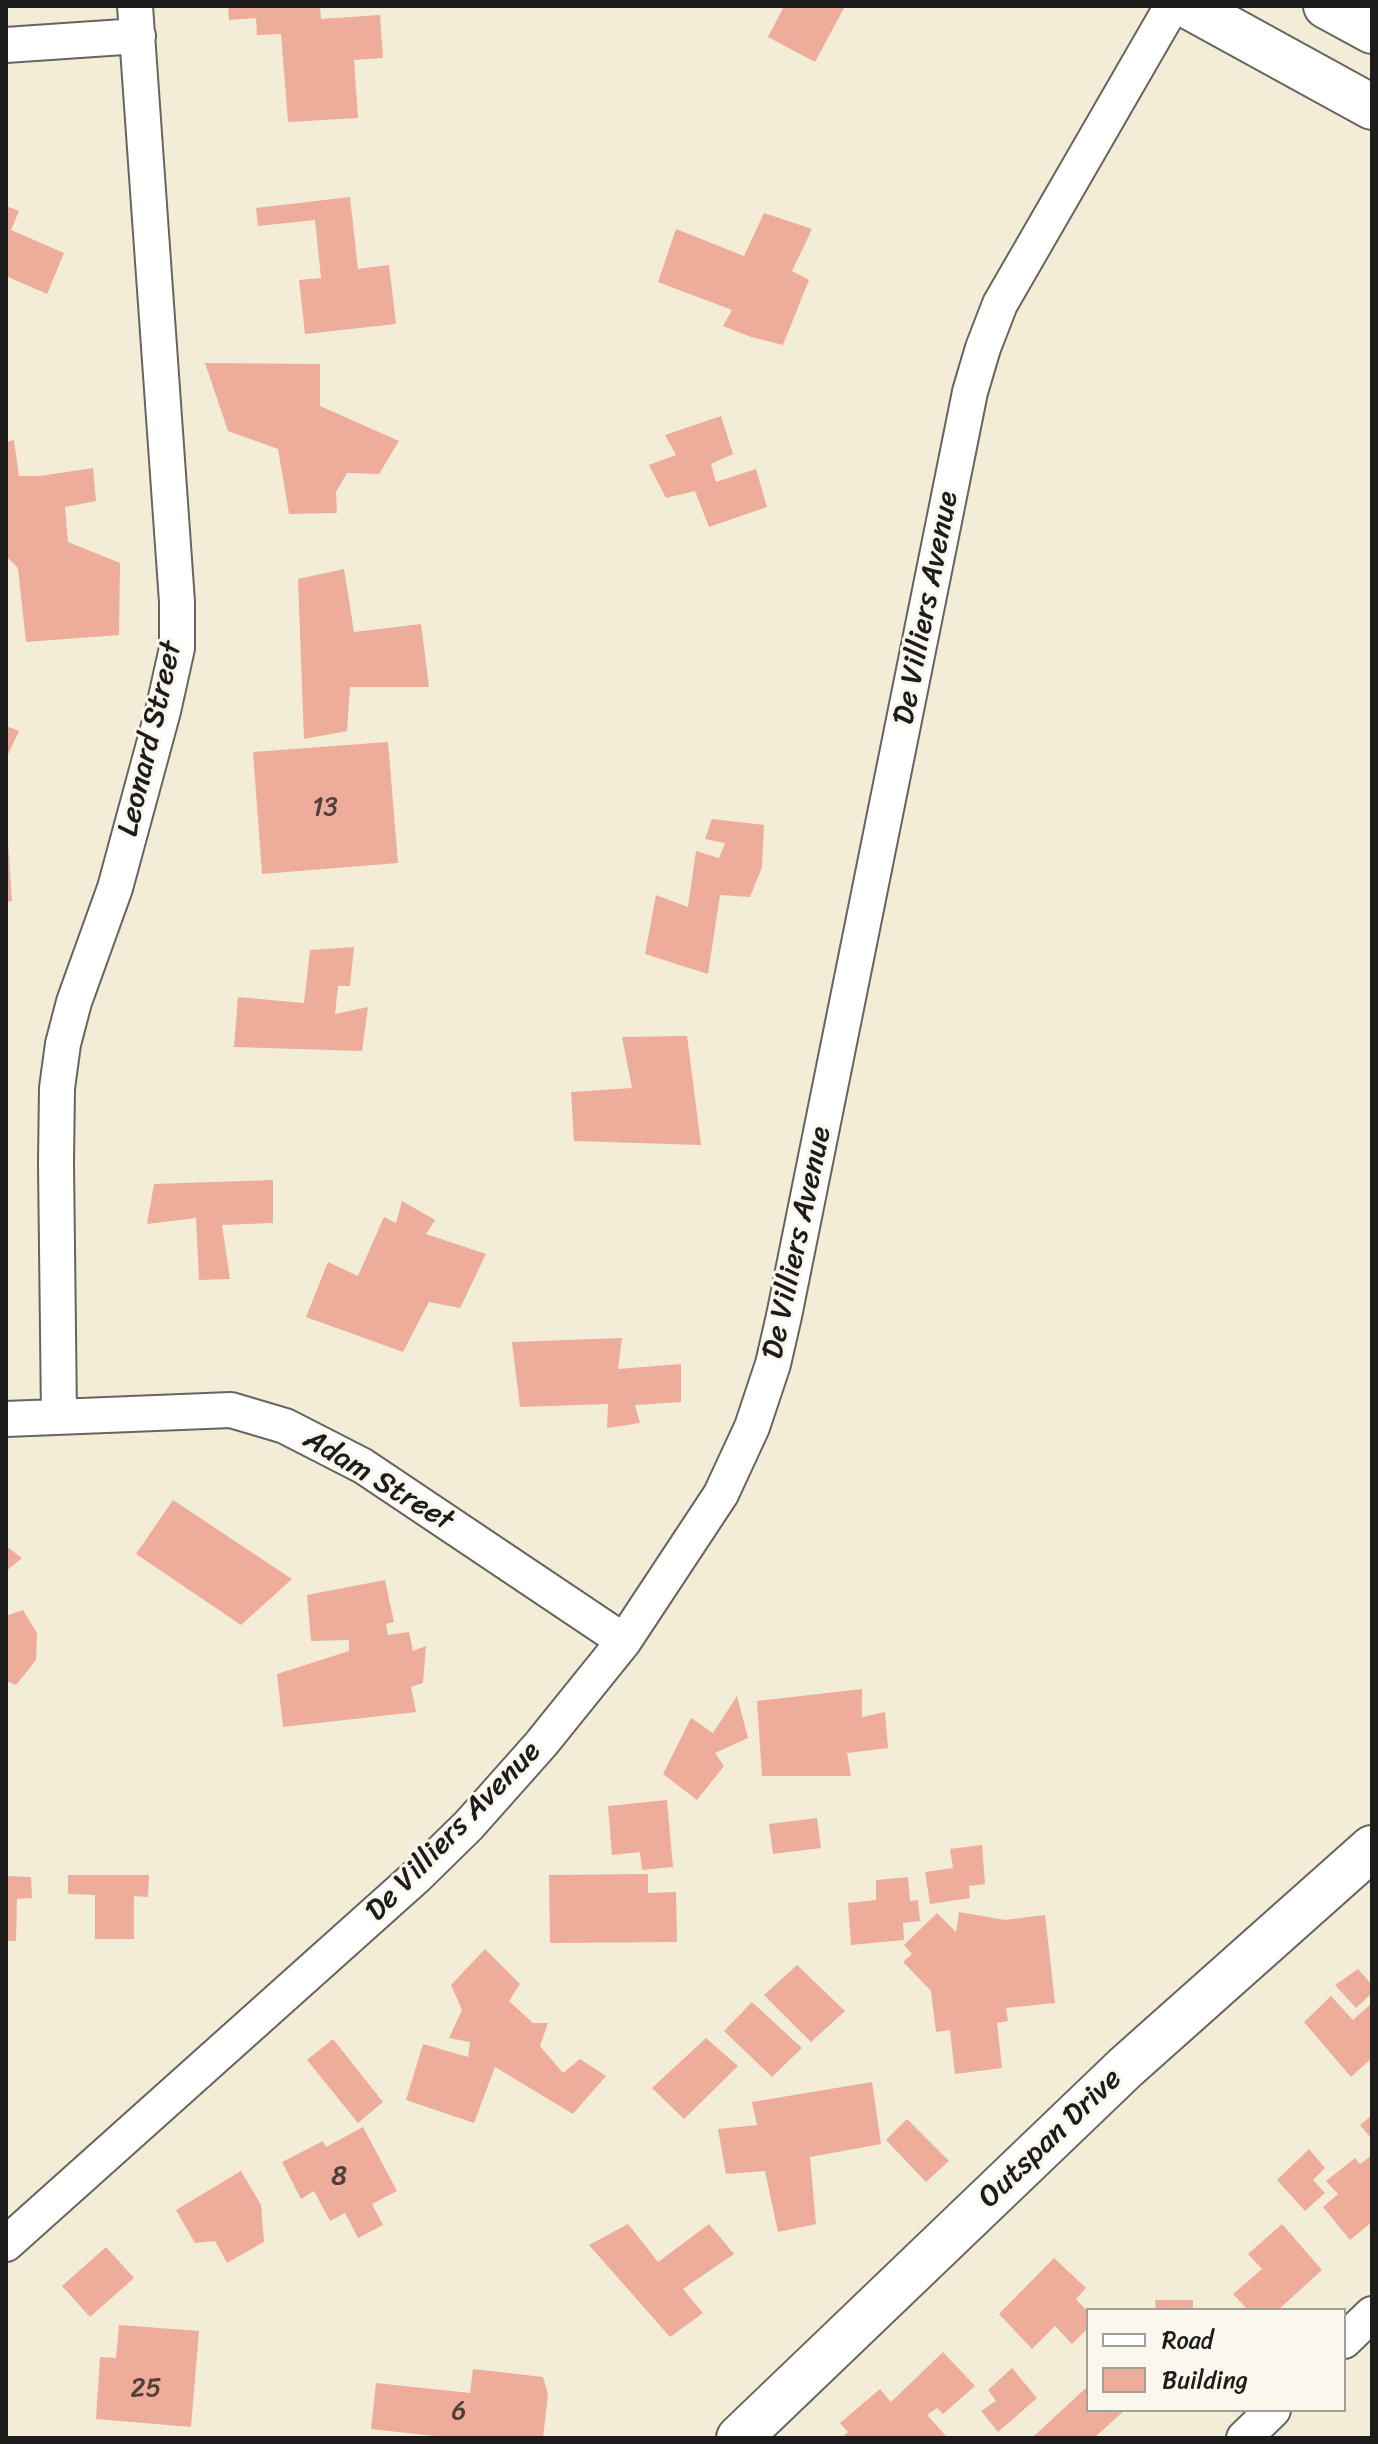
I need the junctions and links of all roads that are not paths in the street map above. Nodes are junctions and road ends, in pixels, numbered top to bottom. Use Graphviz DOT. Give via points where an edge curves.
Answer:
graph roads {
  1 [pos="1172,6"];
  2 [pos="1188,6"];
  3 [pos="1326,6"];
  4 [pos="137,21"];
  5 [pos="1372,31"];
  6 [pos="6,45"];
  7 [pos="1372,107"];
  8 [pos="59,1416"];
  9 [pos="6,1419"];
  10 [pos="624,1641"];
  11 [pos="1372,1848"];
  12 [pos="6,2244"];
  13 [pos="1372,2314"];
  14 [pos="1346,2339"];
  15 [pos="1271,2412"];
  16 [pos="739,2438"];
  17 [pos="1244,2438"];
  1 -- 10 [label="street, De Villiers Avenue" via="1000,304 983,348 773,1364 721,1494"];
  2 -- 7 [label="street"];
  3 -- 5 [label="street"];
  4 -- 6 [label="street"];
  4 -- 8 [label="street, Leonard Street" via="177,648 115,888 63,1044 57,1088"];
  8 -- 9 [label="street, Adam Street"];
  8 -- 10 [label="street, Adam Street" via="231,1410 285,1426 363,1466"];
  10 -- 12 [label="street, De Villiers Avenue" via="459,1836"];
  11 -- 16 [label="street, Outspan Drive" via="1126,2067"];
  13 -- 14 [label="street"];
  15 -- 17 [label="street"];
}
